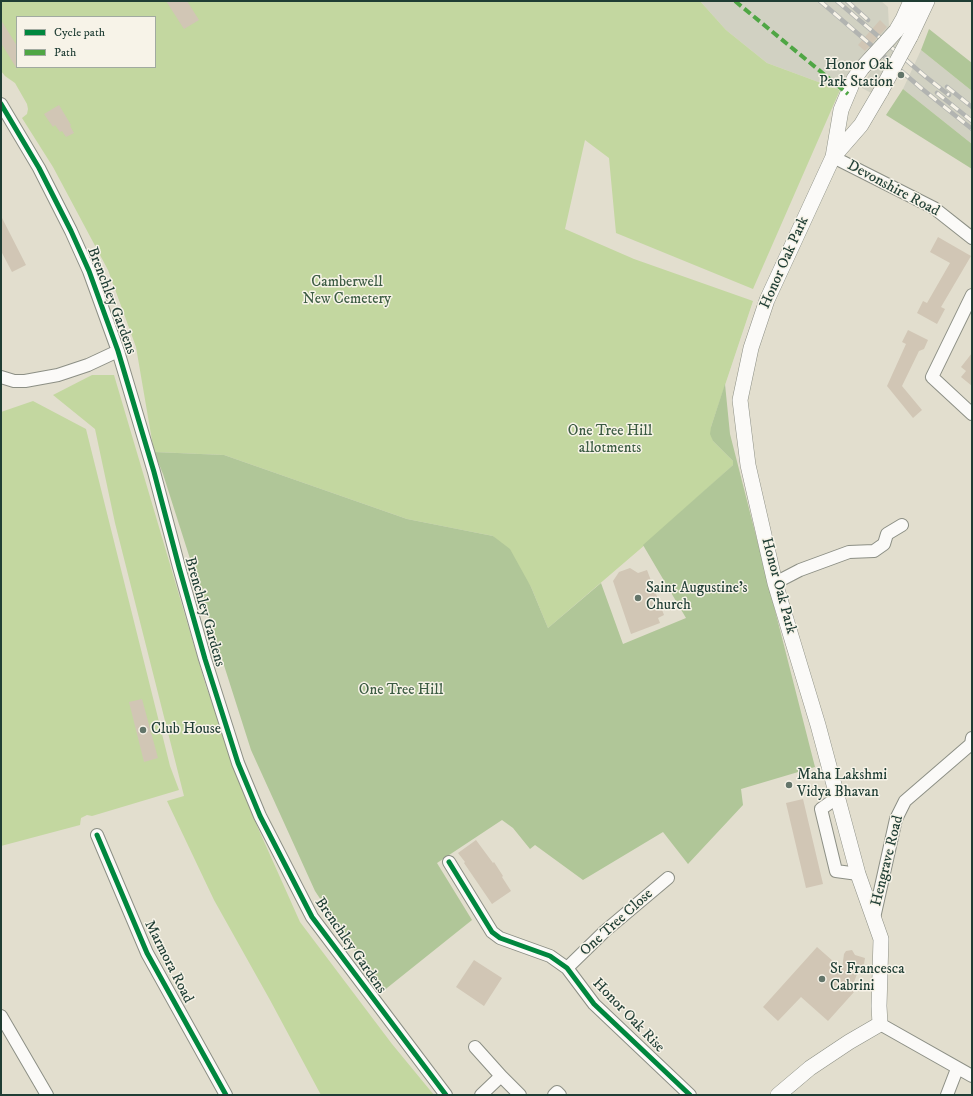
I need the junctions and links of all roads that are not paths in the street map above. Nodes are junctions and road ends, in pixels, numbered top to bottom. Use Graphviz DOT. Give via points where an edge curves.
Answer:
graph roads {
  1 [pos="911,1"];
  2 [pos="927,1"];
  3 [pos="1,104"];
  4 [pos="833,157"];
  5 [pos="972,238"];
  6 [pos="972,295"];
  7 [pos="118,351"];
  8 [pos="1,377"];
  9 [pos="972,414"];
  10 [pos="902,525"];
  11 [pos="776,583"];
  12 [pos="972,738"];
  13 [pos="838,796"];
  14 [pos="97,835"];
  15 [pos="449,862"];
  16 [pos="858,874"];
  17 [pos="668,878"];
  18 [pos="874,918"];
  19 [pos="567,968"];
  20 [pos="1,1016"];
  21 [pos="880,1024"];
  22 [pos="475,1047"];
  23 [pos="957,1069"];
  24 [pos="501,1076"];
  25 [pos="972,1076"];
  26 [pos="47,1095"];
  27 [pos="226,1095"];
  28 [pos="446,1095"];
  29 [pos="481,1095"];
  30 [pos="520,1095"];
  31 [pos="554,1095"];
  32 [pos="560,1095"];
  33 [pos="690,1095"];
  34 [pos="778,1095"];
  35 [pos="947,1095"];
  1 -- 4 [label="main road, Honor Oak Park, bridge" via="896,31 854,80 841,110"];
  2 -- 4 [label="main road, Honor Oak Park, bridge" via="881,91 861,124"];
  3 -- 7 [label="street, Brenchley Gardens" via="39,168 71,231 89,271"];
  4 -- 5 [label="street, Devonshire Road" via="934,208"];
  4 -- 11 [label="main road, Honor Oak Park" via="767,300 751,348 740,400 748,465"];
  6 -- 9 [label="street" via="932,378"];
  7 -- 8 [label="street" via="58,375 25,381"];
  7 -- 28 [label="street, Brenchley Gardens" via="205,659 238,763 260,816 312,917"];
  10 -- 11 [label="street" via="887,534 884,544 874,551 849,552 800,570"];
  11 -- 13 [label="main road, Honor Oak Park"];
  12 -- 18 [label="street, Hengrave Road" via="971,744 905,801 896,819"];
  13 -- 16 [label="main road, Honor Oak Park"];
  13 -- 16 [label="street" via="821,809 836,871"];
  14 -- 27 [label="street, Marmora Road" via="147,953"];
  15 -- 19 [label="street, Honor Oak Rise" via="492,932 500,938 550,956"];
  16 -- 18 [label="main road, Honor Oak Park"];
  17 -- 19 [label="street, One Tree Close" via="605,931"];
  18 -- 21 [label="main road, Honor Oak Park" via="882,939"];
  19 -- 33 [label="street, Honor Oak Rise" via="594,1004"];
  20 -- 26 [label="street"];
  21 -- 23 [label="street"];
  21 -- 34 [label="main road" via="810,1068"];
  22 -- 24 [label="street"];
  23 -- 25 [label="street"];
  23 -- 35 [label="street"];
  24 -- 29 [label="street"];
  24 -- 30 [label="street"];
  31 -- 32 [label="street" via="557,1092"];
}
